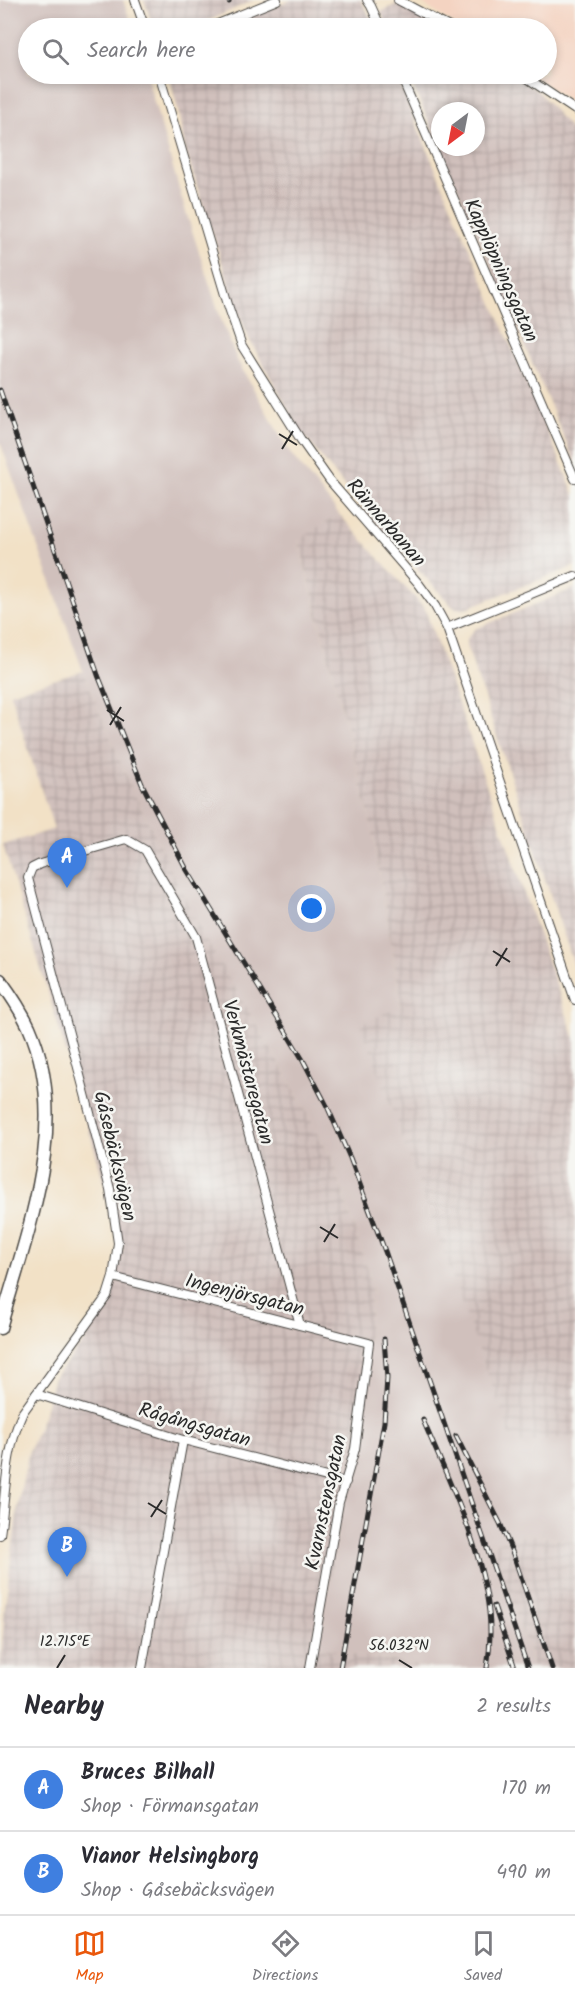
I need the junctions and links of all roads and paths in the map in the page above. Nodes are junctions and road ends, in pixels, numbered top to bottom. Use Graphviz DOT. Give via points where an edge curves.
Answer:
graph roads {
  1 [pos="135,0"];
  2 [pos="277,0"];
  3 [pos="367,0"];
  4 [pos="398,0"];
  5 [pos="141,18"];
  6 [pos="233,18"];
  7 [pos="376,18"];
  8 [pos="432,18"];
  9 [pos="162,84"];
  10 [pos="404,84"];
  11 [pos="536,84"];
  12 [pos="575,110"];
  13 [pos="575,479"];
  14 [pos="575,576"];
  15 [pos="447,628"];
  16 [pos="32,868"];
  17 [pos="0,980"];
  18 [pos="575,1000"];
  19 [pos="113,1277"];
  20 [pos="300,1325"];
  21 [pos="0,1328"];
  22 [pos="369,1343"];
  23 [pos="36,1394"];
  24 [pos="183,1440"];
  25 [pos="346,1482"];
  26 [pos="0,1535"];
  27 [pos="142,1668"];
  28 [pos="310,1668"];
  1 -- 5 [label="street"];
  2 -- 6 [label="street"];
  3 -- 7 [label="street"];
  4 -- 8 [label="street"];
  9 -- 15 [label="street, Rännarbanan" via="242,346 330,481 419,584"];
  10 -- 13 [label="street, Kapplöpningsgatan"];
  11 -- 12 [label="street"];
  14 -- 15 [label="street"];
  15 -- 18 [label="street, Rännarbanan"];
  16 -- 19 [label="street, Gåsebäcksvägen" via="28,878 110,1189 118,1243"];
  16 -- 20 [label="street, Verkmästaregatan" via="126,839 146,850 196,937"];
  17 -- 21 [label="highway" via="29,1029 46,1094 39,1186"];
  19 -- 20 [label="street, Ingenjörsgatan"];
  19 -- 23 [label="street, Gåsebäcksvägen" via="107,1296"];
  20 -- 22 [label="street, Ingenjörsgatan"];
  22 -- 25 [label="street, Kvarnstensgatan" via="356,1449"];
  23 -- 24 [label="street, Rågångsgatan"];
  23 -- 26 [label="street, Gåsebäcksvägen" via="23,1412 12,1442"];
  24 -- 25 [label="street, Rågångsgatan"];
  24 -- 27 [label="street"];
  25 -- 28 [label="street, Kvarnstensgatan" via="339,1502"];
}
